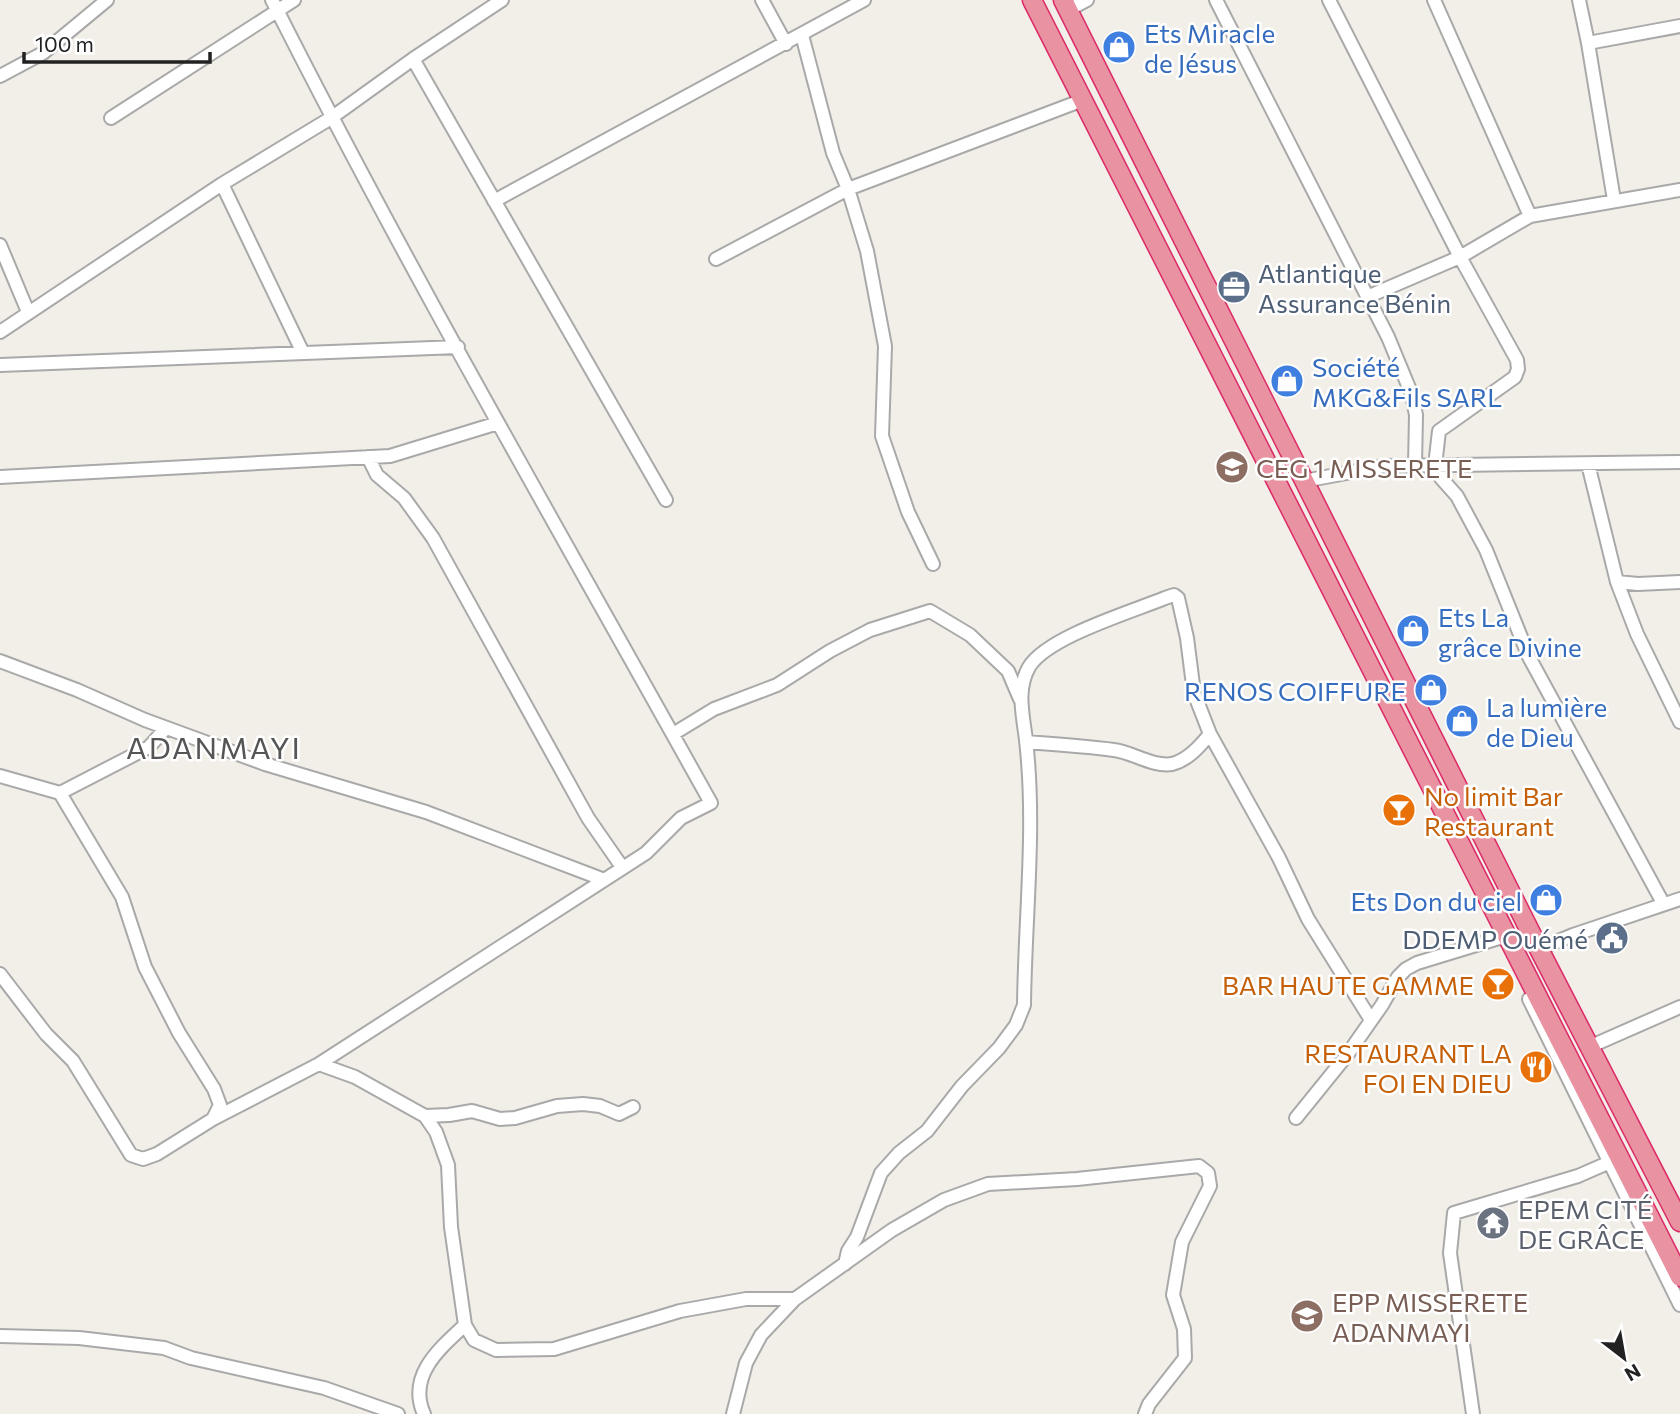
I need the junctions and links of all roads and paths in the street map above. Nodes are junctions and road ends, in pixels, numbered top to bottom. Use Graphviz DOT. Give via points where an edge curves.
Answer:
graph roads {
  1 [pos="107,0"];
  2 [pos="293,0"];
  3 [pos="502,0"];
  4 [pos="762,0"];
  5 [pos="864,0"];
  6 [pos="1022,0"];
  7 [pos="1032,0"];
  8 [pos="1087,0"];
  9 [pos="1216,0"];
  10 [pos="1329,0"];
  11 [pos="1434,0"];
  12 [pos="1579,0"];
  13 [pos="274,5"];
  14 [pos="1065,5"];
  15 [pos="1680,26"];
  16 [pos="802,35"];
  17 [pos="1588,43"];
  18 [pos="786,44"];
  19 [pos="413,59"];
  20 [pos="0,76"];
  21 [pos="1075,103"];
  22 [pos="111,118"];
  23 [pos="331,118"];
  24 [pos="222,184"];
  25 [pos="848,188"];
  26 [pos="1680,190"];
  27 [pos="1614,200"];
  28 [pos="494,201"];
  29 [pos="1530,216"];
  30 [pos="0,245"];
  31 [pos="1460,257"];
  32 [pos="716,259"];
  33 [pos="1367,297"];
  34 [pos="28,313"];
  35 [pos="0,332"];
  36 [pos="458,347"];
  37 [pos="303,353"];
  38 [pos="0,365"];
  39 [pos="498,423"];
  40 [pos="368,457"];
  41 [pos="1680,462"];
  42 [pos="1588,464"];
  43 [pos="1415,466"];
  44 [pos="1435,466"];
  45 [pos="0,477"];
  46 [pos="1304,481"];
  47 [pos="666,500"];
  48 [pos="933,564"];
  49 [pos="1617,582"];
  50 [pos="1680,582"];
  51 [pos="0,661"];
  52 [pos="1020,700"];
  53 [pos="1680,722"];
  54 [pos="166,727"];
  55 [pos="673,734"];
  56 [pos="1210,734"];
  57 [pos="1026,742"];
  58 [pos="0,776"];
  59 [pos="60,793"];
  60 [pos="622,867"];
  61 [pos="602,879"];
  62 [pos="1680,899"];
  63 [pos="1663,903"];
  64 [pos="1505,939"];
  65 [pos="1539,949"];
  66 [pos="0,974"];
  67 [pos="1680,1007"];
  68 [pos="1371,1020"];
  69 [pos="1589,1047"];
  70 [pos="319,1064"];
  71 [pos="633,1107"];
  72 [pos="425,1116"];
  73 [pos="1626,1117"];
  74 [pos="1296,1118"];
  75 [pos="213,1119"];
  76 [pos="1604,1126"];
  77 [pos="1611,1162"];
  78 [pos="1678,1215"];
  79 [pos="845,1264"];
  80 [pos="1680,1277"];
  81 [pos="795,1299"];
  82 [pos="1680,1305"];
  83 [pos="466,1325"];
  84 [pos="0,1336"];
  85 [pos="398,1414"];
  86 [pos="424,1414"];
  87 [pos="733,1414"];
  88 [pos="1145,1414"];
  89 [pos="1473,1414"];
  1 -- 20 [label="street" via="43,53"];
  2 -- 13 [label="street"];
  3 -- 19 [label="street"];
  4 -- 18 [label="street"];
  5 -- 16 [label="street"];
  6 -- 21 [label="street"];
  7 -- 64 [label="highway"];
  8 -- 14 [label="street"];
  9 -- 33 [label="street"];
  10 -- 31 [label="street"];
  11 -- 29 [label="street"];
  12 -- 17 [label="street"];
  13 -- 22 [label="street"];
  13 -- 23 [label="street"];
  14 -- 46 [label="highway"];
  15 -- 17 [label="street"];
  16 -- 18 [label="street"];
  16 -- 25 [label="street" via="833,153"];
  17 -- 27 [label="street"];
  18 -- 28 [label="street"];
  19 -- 23 [label="street"];
  19 -- 28 [label="street"];
  21 -- 25 [label="street"];
  21 -- 64 [label="street"];
  23 -- 24 [label="street"];
  23 -- 36 [label="street"];
  24 -- 34 [label="street"];
  24 -- 37 [label="street"];
  25 -- 32 [label="street"];
  25 -- 48 [label="street" via="867,251 885,346 882,436 908,512"];
  26 -- 27 [label="street"];
  27 -- 29 [label="street"];
  28 -- 47 [label="street"];
  29 -- 31 [label="street"];
  30 -- 34 [label="street"];
  31 -- 33 [label="street"];
  31 -- 44 [label="street" via="1518,369 1515,377 1439,431"];
  33 -- 43 [label="street" via="1412,395"];
  34 -- 35 [label="street"];
  36 -- 37 [label="street"];
  36 -- 39 [label="street"];
  37 -- 38 [label="street"];
  39 -- 40 [label="street" via="390,456"];
  39 -- 55 [label="street"];
  40 -- 45 [label="street"];
  40 -- 60 [label="street" via="377,475 404,498 433,538 588,818"];
  41 -- 42 [label="street"];
  42 -- 44 [label="street"];
  42 -- 49 [label="street"];
  43 -- 44 [label="street"];
  43 -- 46 [label="street" via="1384,466"];
  44 -- 63 [label="street" via="1486,550 1529,657"];
  46 -- 65 [label="highway"];
  49 -- 50 [label="street"];
  49 -- 53 [label="street"];
  51 -- 54 [label="street"];
  52 -- 55 [label="street" via="1008,671 970,635 930,611 870,630 777,685 714,709"];
  52 -- 56 [label="street" via="1026,673 1043,651 1174,595 1182,609 1194,694"];
  52 -- 57 [label="street"];
  54 -- 59 [label="street" via="149,747"];
  54 -- 61 [label="street" via="265,764 426,812"];
  55 -- 60 [label="street" via="711,803 681,818 646,853"];
  56 -- 57 [label="street" via="1196,750 1170,764 1117,750"];
  56 -- 68 [label="street" via="1308,919"];
  57 -- 79 [label="street" via="1031,847 1024,1005 999,1048 927,1131 881,1173"];
  58 -- 59 [label="street"];
  59 -- 75 [label="street" via="122,897 145,967 178,1033 215,1089 220,1105"];
  60 -- 61 [label="street"];
  61 -- 70 [label="street"];
  62 -- 63 [label="street"];
  63 -- 65 [label="street"];
  64 -- 68 [label="street" via="1406,969"];
  64 -- 76 [label="highway"];
  64 -- 77 [label="street"];
  65 -- 69 [label="highway"];
  66 -- 75 [label="street" via="73,1061 131,1155 143,1159 158,1154"];
  67 -- 69 [label="street"];
  68 -- 74 [label="street"];
  69 -- 73 [label="highway"];
  70 -- 72 [label="street" via="355,1077"];
  70 -- 75 [label="street"];
  71 -- 72 [label="street" via="619,1114 583,1104 515,1118 472,1111"];
  72 -- 83 [label="street" via="447,1165"];
  73 -- 76 [label="highway"];
  73 -- 78 [label="highway"];
  76 -- 80 [label="highway"];
  77 -- 82 [label="street"];
  77 -- 89 [label="street" via="1454,1213 1450,1253"];
  79 -- 81 [label="street"];
  79 -- 88 [label="street" via="944,1200 988,1184 1199,1166 1208,1173 1210,1186 1182,1242 1173,1295 1184,1329 1185,1358"];
  81 -- 83 [label="street" via="746,1299 680,1311 554,1349 496,1350 474,1340"];
  81 -- 87 [label="street" via="756,1344 746,1363"];
  83 -- 86 [label="street" via="424,1370 419,1402"];
  84 -- 85 [label="street" via="79,1338 164,1348 324,1388"];
}
